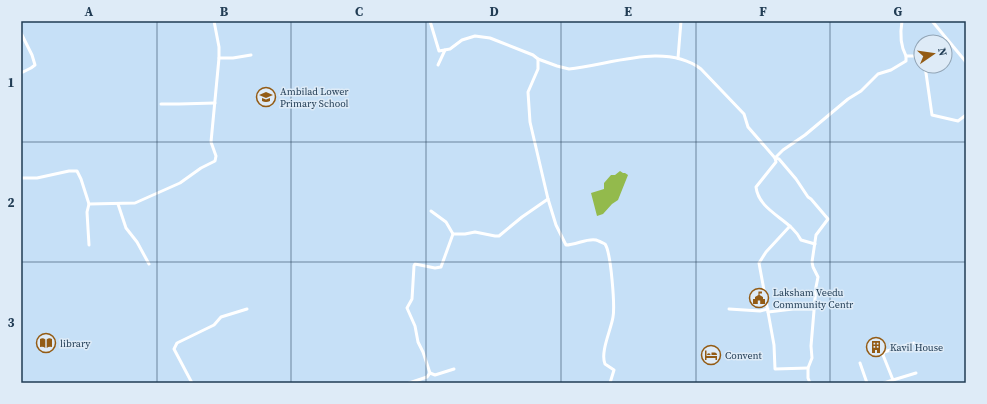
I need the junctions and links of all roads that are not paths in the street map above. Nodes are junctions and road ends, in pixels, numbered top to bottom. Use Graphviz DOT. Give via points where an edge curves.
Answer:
graph roads {
  1 [pos="214,21"];
  2 [pos="430,21"];
  3 [pos="680,21"];
  4 [pos="902,21"];
  5 [pos="932,21"];
  6 [pos="21,33"];
  7 [pos="445,50"];
  8 [pos="251,55"];
  9 [pos="906,56"];
  10 [pos="913,56"];
  11 [pos="219,58"];
  12 [pos="678,58"];
  13 [pos="538,59"];
  14 [pos="966,62"];
  15 [pos="438,65"];
  16 [pos="21,73"];
  17 [pos="926,74"];
  18 [pos="215,103"];
  19 [pos="161,104"];
  20 [pos="966,115"];
  21 [pos="775,158"];
  22 [pos="21,178"];
  23 [pos="548,199"];
  24 [pos="89,204"];
  25 [pos="118,204"];
  26 [pos="431,211"];
  27 [pos="790,226"];
  28 [pos="453,234"];
  29 [pos="815,244"];
  30 [pos="90,245"];
  31 [pos="149,264"];
  32 [pos="247,309"];
  33 [pos="729,309"];
  34 [pos="814,309"];
  35 [pos="768,310"];
  36 [pos="914,343"];
  37 [pos="860,363"];
  38 [pos="808,368"];
  39 [pos="454,369"];
  40 [pos="430,373"];
  41 [pos="916,374"];
  42 [pos="893,380"];
  43 [pos="192,383"];
  44 [pos="409,383"];
  45 [pos="610,383"];
  46 [pos="810,383"];
  47 [pos="867,383"];
  48 [pos="884,383"];
  1 -- 11 [label="street"];
  2 -- 7 [label="street" via="439,51"];
  3 -- 12 [label="street"];
  4 -- 9 [label="street" via="900,38"];
  5 -- 14 [label="street"];
  6 -- 16 [label="street" via="35,65"];
  7 -- 13 [label="street" via="475,36 490,38 533,54"];
  7 -- 15 [label="street"];
  8 -- 11 [label="street"];
  9 -- 10 [label="street"];
  9 -- 21 [label="street" via="906,61 878,74 861,91"];
  11 -- 18 [label="street"];
  12 -- 13 [label="street" via="640,58 569,68"];
  12 -- 21 [label="street" via="701,69 744,114 748,127"];
  13 -- 23 [label="street" via="538,69 528,92 530,122"];
  17 -- 20 [label="street" via="932,115 958,121"];
  18 -- 19 [label="street"];
  18 -- 25 [label="street" via="211,142 216,156 215,161 157,194 135,203"];
  21 -- 27 [label="street" via="776,162 756,187 769,209"];
  21 -- 29 [label="street" via="779,159 828,219 816,235"];
  22 -- 24 [label="street" via="77,171"];
  23 -- 28 [label="street" via="499,236 475,232"];
  23 -- 45 [label="street" via="556,225 566,245 598,240 604,244 607,251 614,291 614,316 603,356 605,364 614,370"];
  24 -- 25 [label="street"];
  24 -- 30 [label="street" via="87,212"];
  25 -- 31 [label="street" via="126,228"];
  26 -- 28 [label="street" via="446,222"];
  27 -- 29 [label="street" via="798,232 801,240"];
  27 -- 35 [label="street" via="766,252 760,263"];
  28 -- 40 [label="street" via="441,267 415,264 412,299 407,308"];
  29 -- 34 [label="street" via="812,262 818,277"];
  32 -- 43 [label="street" via="221,317 214,325 177,343 174,349"];
  33 -- 35 [label="street"];
  34 -- 35 [label="street"];
  34 -- 38 [label="street" via="812,358"];
  35 -- 38 [label="street" via="775,369"];
  36 -- 42 [label="street" via="884,352"];
  37 -- 47 [label="street"];
  38 -- 46 [label="street"];
  39 -- 40 [label="street" via="435,375"];
  40 -- 44 [label="street" via="427,377"];
  41 -- 42 [label="street"];
  42 -- 48 [label="street"];
}
